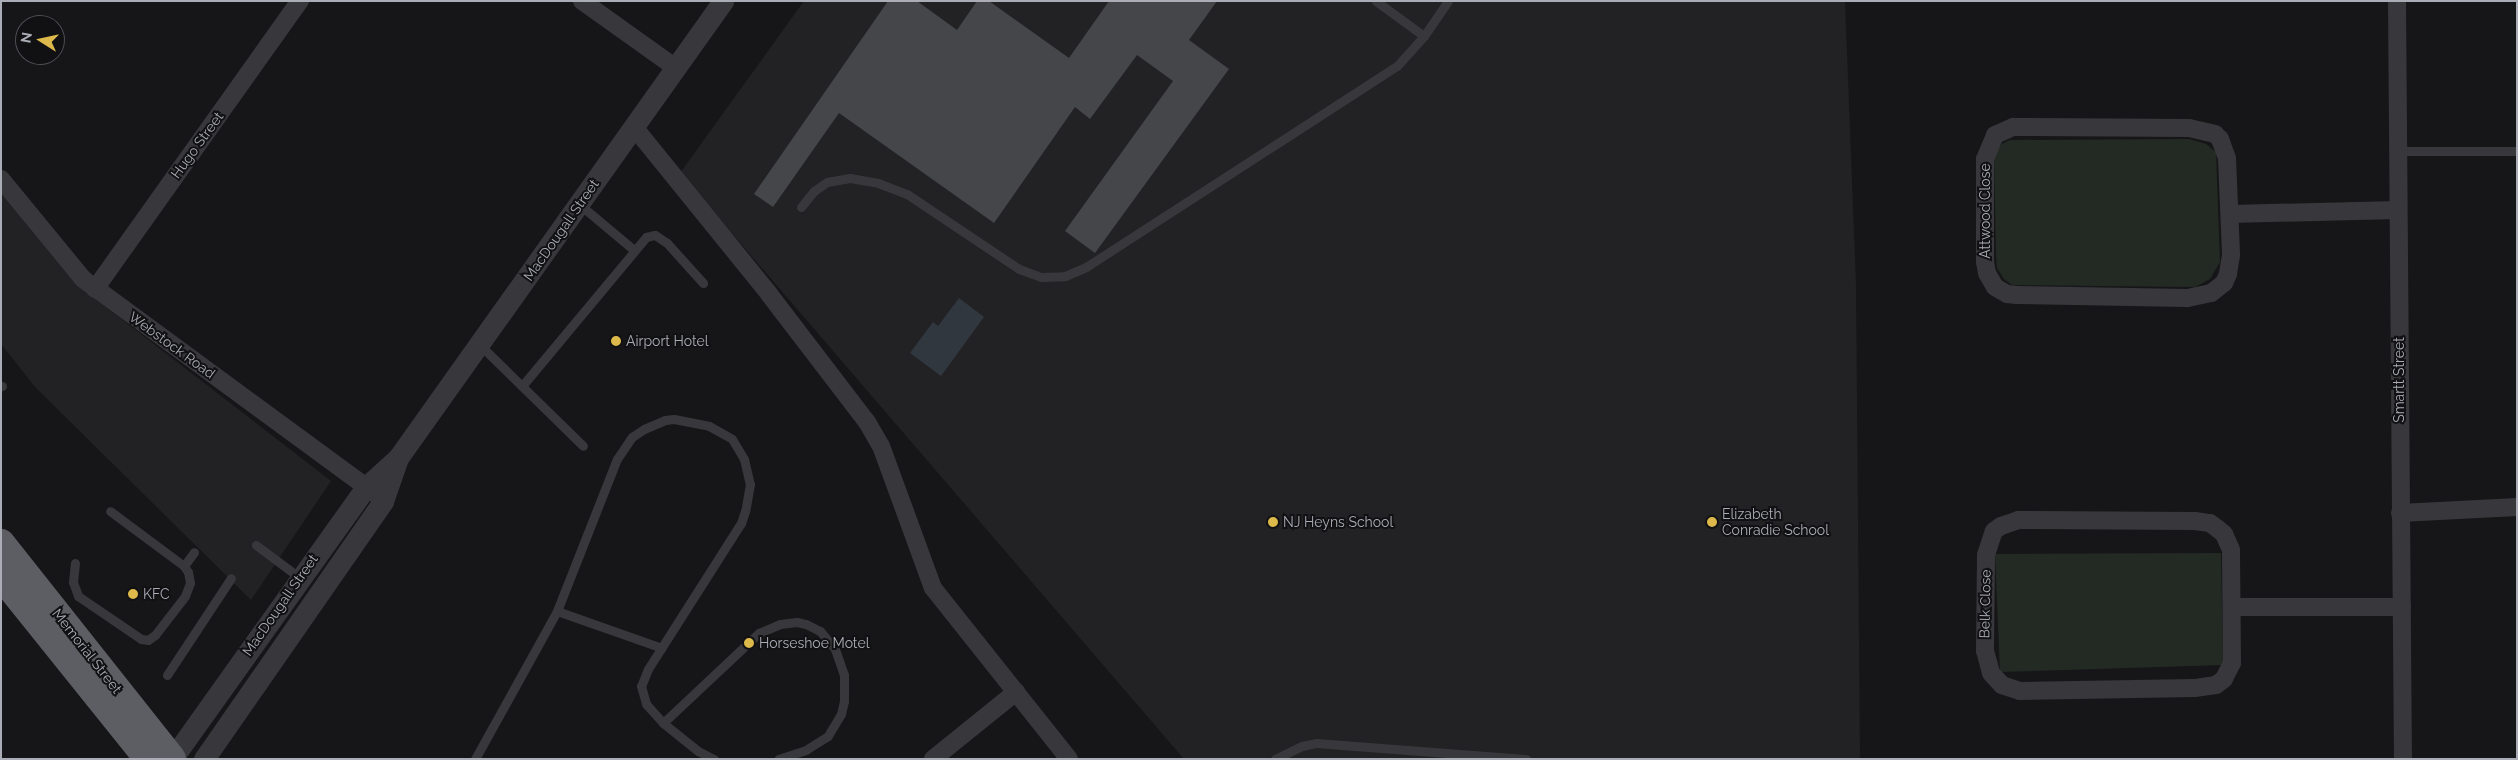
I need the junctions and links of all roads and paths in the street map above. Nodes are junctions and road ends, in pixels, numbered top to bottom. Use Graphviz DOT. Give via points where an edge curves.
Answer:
graph roads {
  1 [pos="300,1"];
  2 [pos="582,1"];
  3 [pos="723,1"];
  4 [pos="1376,1"];
  5 [pos="1448,1"];
  6 [pos="2397,1"];
  7 [pos="1424,36"];
  8 [pos="676,68"];
  9 [pos="634,127"];
  10 [pos="2398,151"];
  11 [pos="2517,151"];
  12 [pos="1,179"];
  13 [pos="579,204"];
  14 [pos="801,207"];
  15 [pos="2398,210"];
  16 [pos="2230,214"];
  17 [pos="634,250"];
  18 [pos="703,283"];
  19 [pos="95,289"];
  20 [pos="480,345"];
  21 [pos="522,386"];
  22 [pos="583,446"];
  23 [pos="398,458"];
  24 [pos="366,486"];
  25 [pos="384,501"];
  26 [pos="2517,507"];
  27 [pos="110,511"];
  28 [pos="2400,513"];
  29 [pos="1,544"];
  30 [pos="256,545"];
  31 [pos="194,552"];
  32 [pos="75,563"];
  33 [pos="184,566"];
  34 [pos="1,576"];
  35 [pos="299,577"];
  36 [pos="231,578"];
  37 [pos="2232,607"];
  38 [pos="2402,608"];
  39 [pos="557,611"];
  40 [pos="662,648"];
  41 [pos="168,675"];
  42 [pos="1016,692"];
  43 [pos="664,722"];
  44 [pos="148,759"];
  45 [pos="172,759"];
  46 [pos="204,759"];
  47 [pos="475,759"];
  48 [pos="714,759"];
  49 [pos="778,759"];
  50 [pos="933,759"];
  51 [pos="1069,759"];
  52 [pos="1275,759"];
  53 [pos="1526,759"];
  54 [pos="2402,759"];
  1 -- 19 [label="street, Hugo Street"];
  2 -- 8 [label="street"];
  3 -- 8 [label="street, MacDougall Street"];
  4 -- 7 [label="lane"];
  5 -- 7 [label="lane"];
  6 -- 10 [label="street, Smartt Street"];
  7 -- 14 [label="lane" via="1397,66 1384,75 1086,267 1065,276 1041,277 1019,269 907,194 878,183 850,178 827,182"];
  8 -- 9 [label="street, MacDougall Street"];
  9 -- 13 [label="street, MacDougall Street"];
  9 -- 42 [label="street" via="867,422 887,461 933,588"];
  10 -- 11 [label="lane"];
  10 -- 15 [label="street, Smartt Street"];
  12 -- 19 [label="street, Webstock Road" via="75,271"];
  13 -- 17 [label="lane"];
  13 -- 20 [label="street, MacDougall Street"];
  15 -- 16 [label="street"];
  15 -- 28 [label="street, Smartt Street"];
  16 -- 16 [label="street, Attwood Close" via="2228,274 2218,289 2204,296 2007,294 1990,280 1984,262 1984,168 1987,150 1995,135 2013,127 2206,130 2220,139 2225,147"];
  17 -- 18 [label="lane" via="646,237 658,236"];
  17 -- 21 [label="lane"];
  19 -- 24 [label="street, Webstock Road"];
  20 -- 21 [label="lane"];
  20 -- 23 [label="street, MacDougall Street"];
  21 -- 22 [label="lane"];
  23 -- 24 [label="street, MacDougall Street"];
  23 -- 25 [label="street, MacDougall Street"];
  24 -- 25 [label="street, Webstock Road"];
  24 -- 35 [label="street, MacDougall Street"];
  25 -- 46 [label="street, MacDougall Street"];
  26 -- 28 [label="street"];
  27 -- 33 [label="lane"];
  28 -- 38 [label="street, Smartt Street"];
  29 -- 45 [label="highway, Memorial Street"];
  30 -- 35 [label="lane"];
  31 -- 33 [label="lane"];
  32 -- 33 [label="lane" via="73,582 78,596 134,636 145,640 155,635 185,596 190,583"];
  34 -- 44 [label="highway, Memorial Street"];
  35 -- 45 [label="street, MacDougall Street"];
  36 -- 41 [label="lane"];
  37 -- 37 [label="street, Belk Close" via="2232,663 2224,679 2216,685 2020,691 1997,681 1991,673 1985,651 1987,547 1994,531 2018,520 2202,522 2224,534 2231,550"];
  37 -- 38 [label="street"];
  38 -- 54 [label="street, Smartt Street"];
  39 -- 40 [label="lane"];
  39 -- 40 [label="lane" via="617,459 632,438 665,420 684,420 709,426 732,439 744,458 750,484 745,512 720,558"];
  39 -- 47 [label="lane"];
  40 -- 43 [label="lane" via="643,679 641,693 646,704"];
  42 -- 50 [label="street"];
  42 -- 51 [label="street"];
  43 -- 48 [label="lane" via="698,751"];
  43 -- 49 [label="lane" via="759,633 780,624 806,624 820,631 834,649 844,675 844,701 841,714 828,736 806,750"];
  52 -- 53 [label="lane" via="1316,743"];
}
